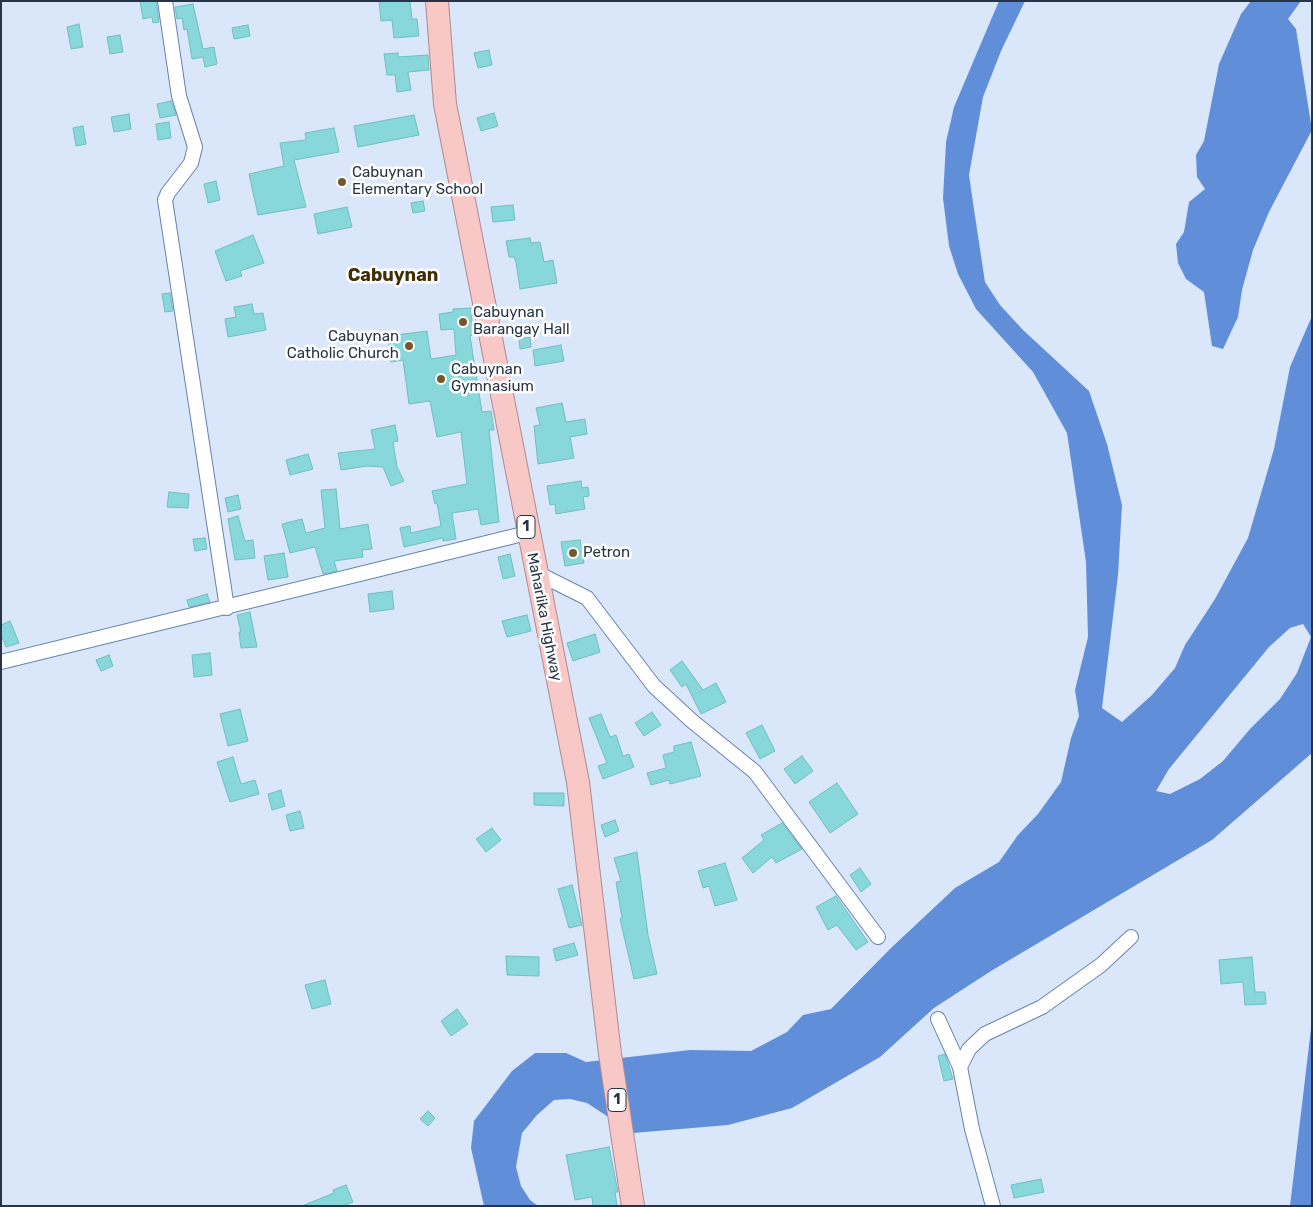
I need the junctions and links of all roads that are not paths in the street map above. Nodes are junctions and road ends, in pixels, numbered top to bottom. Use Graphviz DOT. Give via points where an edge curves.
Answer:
graph roads {
  1 [pos="165,1"];
  2 [pos="437,1"];
  3 [pos="527,532"];
  4 [pos="535,572"];
  5 [pos="226,608"];
  6 [pos="1,662"];
  7 [pos="878,937"];
  8 [pos="1131,937"];
  9 [pos="938,1019"];
  10 [pos="960,1068"];
  11 [pos="632,1206"];
  12 [pos="993,1206"];
  1 -- 5 [label="street" via="179,96 195,147 191,163 165,200"];
  2 -- 3 [label="highway, Maharlika Highway / 1" via="445,104"];
  3 -- 4 [label="highway, Maharlika Highway / 1"];
  3 -- 5 [label="street"];
  4 -- 7 [label="street" via="587,598 654,686 756,772"];
  4 -- 11 [label="highway, Maharlika Highway / 1" via="578,782 610,1054"];
  5 -- 6 [label="street"];
  8 -- 10 [label="street" via="1100,965 1042,1007 985,1034 969,1049"];
  9 -- 10 [label="street"];
  10 -- 12 [label="street"];
}
